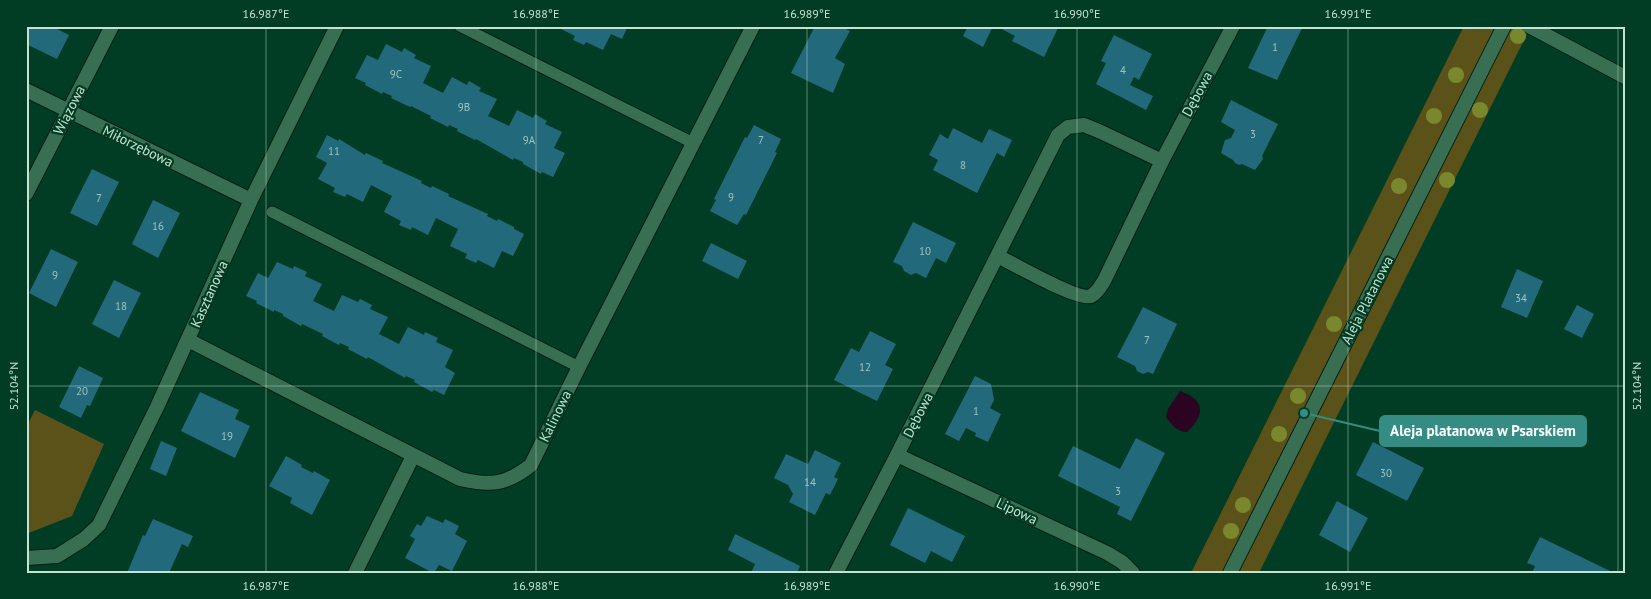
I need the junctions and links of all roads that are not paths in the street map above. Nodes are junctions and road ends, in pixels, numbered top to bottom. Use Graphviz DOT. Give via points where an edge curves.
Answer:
graph roads {
  1 [pos="112,26"];
  2 [pos="337,26"];
  3 [pos="460,26"];
  4 [pos="753,26"];
  5 [pos="1233,26"];
  6 [pos="1504,26"];
  7 [pos="1529,26"];
  8 [pos="1625,77"];
  9 [pos="26,90"];
  10 [pos="68,111"];
  11 [pos="693,143"];
  12 [pos="1162,161"];
  13 [pos="26,194"];
  14 [pos="251,200"];
  15 [pos="272,212"];
  16 [pos="998,256"];
  17 [pos="188,340"];
  18 [pos="579,367"];
  19 [pos="897,455"];
  20 [pos="413,456"];
  21 [pos="26,558"];
  22 [pos="355,573"];
  23 [pos="836,573"];
  24 [pos="1133,573"];
  25 [pos="1230,573"];
  1 -- 10 [label="street, Wiązowa"];
  2 -- 14 [label="street, Kasztanowa"];
  3 -- 11 [label="lane"];
  4 -- 11 [label="street, Kalinowa"];
  5 -- 12 [label="street, Dębowa"];
  6 -- 25 [label="street, Aleja Platanowa"];
  7 -- 8 [label="street"];
  9 -- 10 [label="street, Miłorzębowa"];
  10 -- 13 [label="street, Wiązowa"];
  10 -- 14 [label="street, Miłorzębowa"];
  11 -- 18 [label="street, Kalinowa"];
  12 -- 16 [label="street, Dębowa" via="1084,125 1068,127 1052,146"];
  12 -- 16 [label="street, Dębowa" via="1104,281 1091,296 1069,292"];
  14 -- 17 [label="street, Kasztanowa"];
  15 -- 18 [label="lane"];
  16 -- 19 [label="street, Dębowa"];
  17 -- 20 [label="street, Kalinowa"];
  17 -- 21 [label="street, Kasztanowa" via="99,525 57,556"];
  18 -- 20 [label="street, Kalinowa" via="531,465 517,476 480,484 460,480"];
  19 -- 23 [label="street, Dębowa"];
  19 -- 24 [label="street, Lipowa" via="1107,553"];
  20 -- 22 [label="street"];
}
